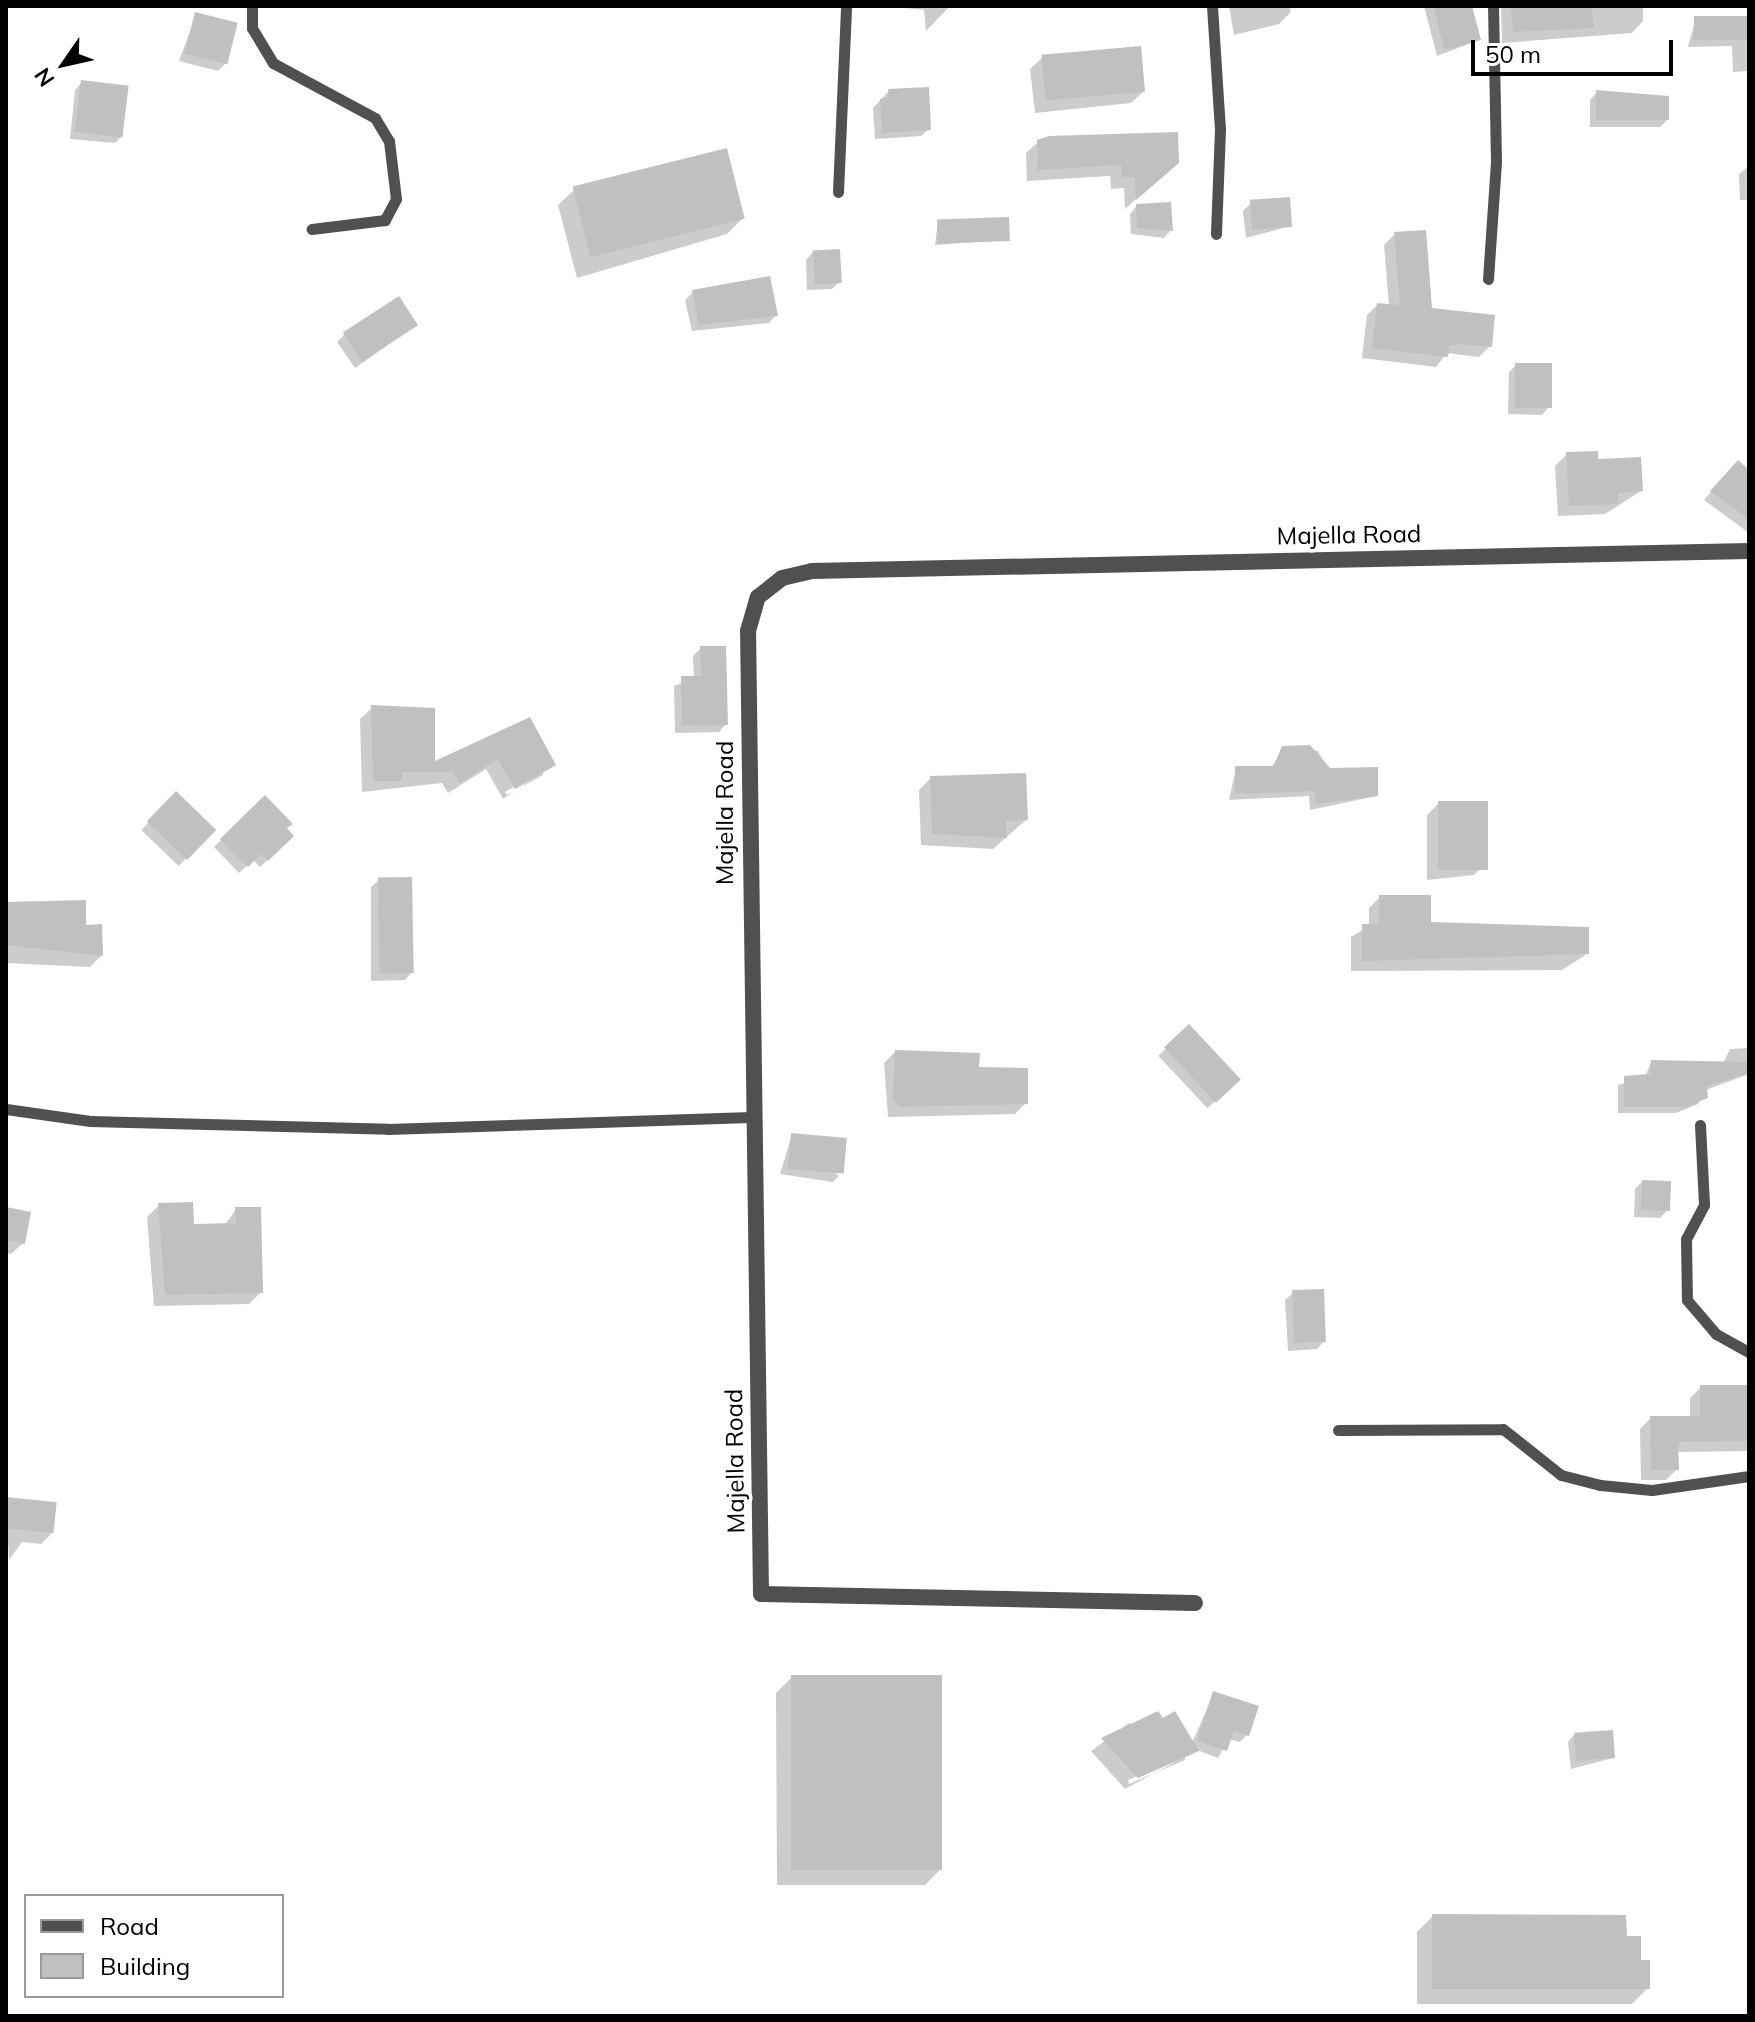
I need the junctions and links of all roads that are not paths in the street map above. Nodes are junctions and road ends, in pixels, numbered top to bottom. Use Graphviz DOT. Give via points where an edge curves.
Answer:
graph roads {
  1 [pos="252,6"];
  2 [pos="846,6"];
  3 [pos="1212,6"];
  4 [pos="1493,6"];
  5 [pos="838,192"];
  6 [pos="312,229"];
  7 [pos="1216,234"];
  8 [pos="1488,279"];
  9 [pos="1749,551"];
  10 [pos="6,1109"];
  11 [pos="751,1117"];
  12 [pos="1700,1125"];
  13 [pos="1749,1352"];
  14 [pos="1338,1430"];
  15 [pos="1749,1476"];
  16 [pos="1195,1603"];
  1 -- 6 [label="lane" via="252,28 273,63 375,118 389,141 396,199 385,220"];
  2 -- 5 [label="lane"];
  3 -- 7 [label="lane" via="1220,129"];
  4 -- 8 [label="lane" via="1496,161"];
  9 -- 11 [label="street, Majella Road" via="812,571 782,578 758,597 748,631"];
  10 -- 11 [label="lane" via="90,1121 388,1129"];
  11 -- 16 [label="street, Majella Road" via="761,1594"];
  12 -- 13 [label="lane" via="1704,1205 1686,1239 1687,1300 1716,1334"];
  14 -- 15 [label="lane" via="1503,1429 1561,1475 1600,1485 1652,1490"];
}
